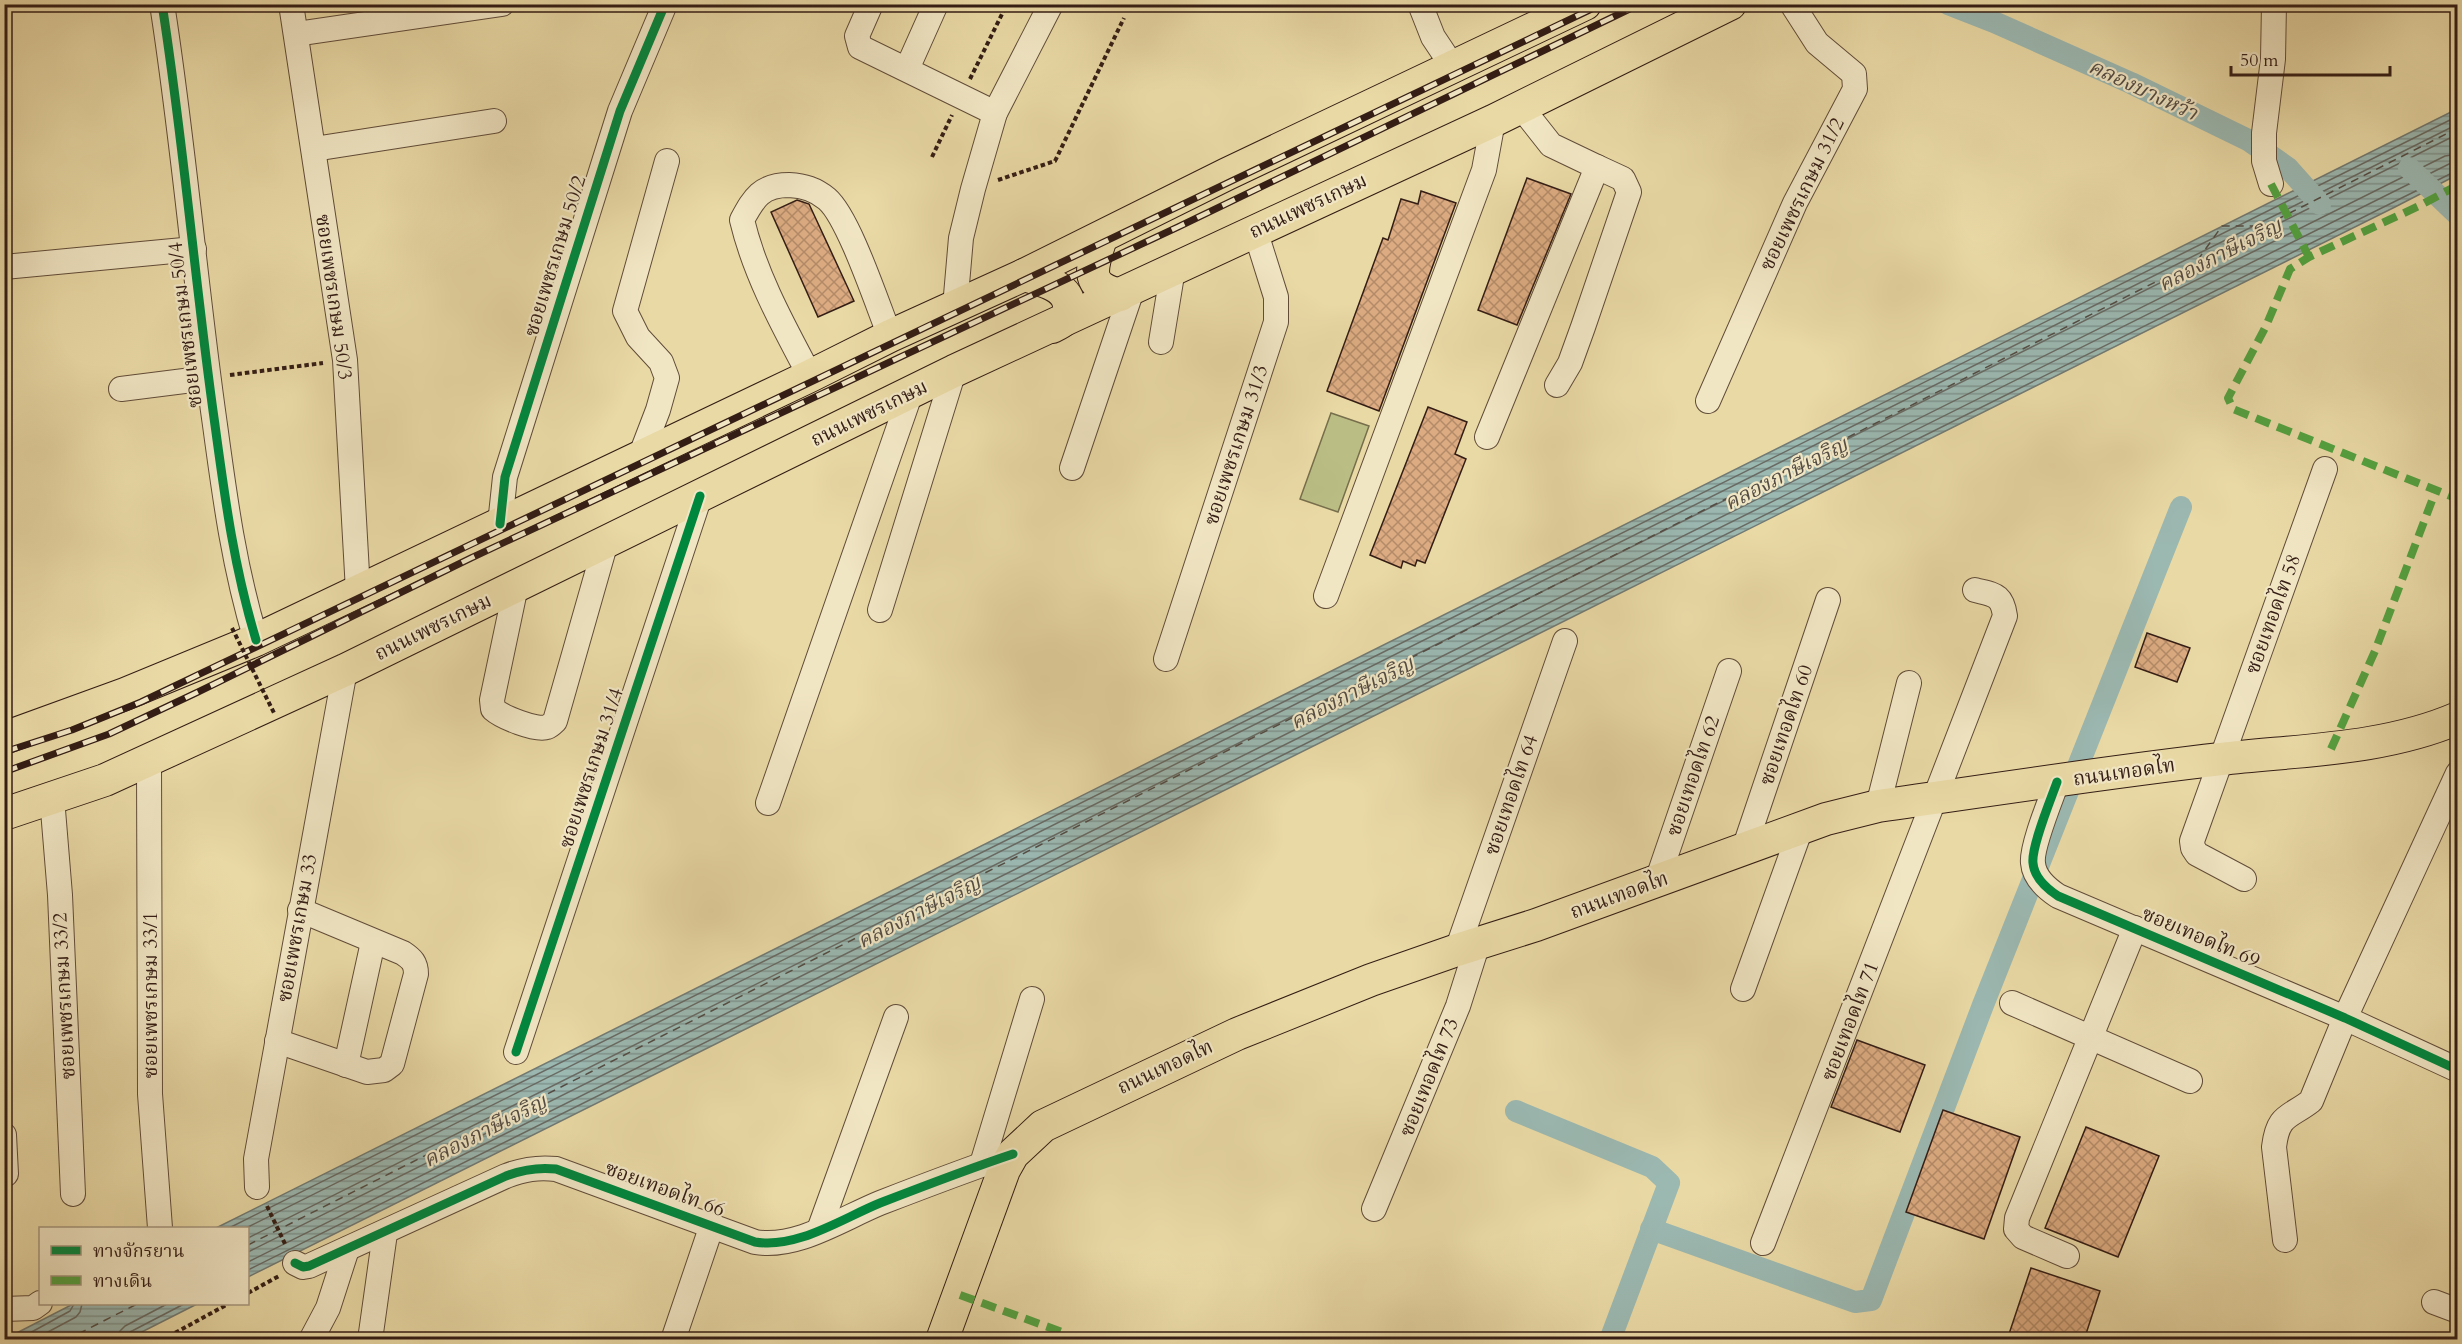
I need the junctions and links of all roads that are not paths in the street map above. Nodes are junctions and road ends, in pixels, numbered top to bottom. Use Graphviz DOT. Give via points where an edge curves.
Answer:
graph roads {
  1 [pos="162,4"];
  2 [pos="291,4"];
  3 [pos="501,4"];
  4 [pos="665,4"];
  5 [pos="871,4"];
  6 [pos="936,4"];
  7 [pos="1051,4"];
  8 [pos="1420,4"];
  9 [pos="1585,4"];
  10 [pos="1730,4"];
  11 [pos="1792,4"];
  12 [pos="2274,4"];
  13 [pos="296,34"];
  14 [pos="1453,67"];
  15 [pos="907,69"];
  16 [pos="1521,107"];
  17 [pos="995,113"];
  18 [pos="494,121"];
  19 [pos="1493,121"];
  20 [pos="314,149"];
  21 [pos="667,161"];
  22 [pos="1597,167"];
  23 [pos="2268,172"];
  24 [pos="1255,230"];
  25 [pos="1101,238"];
  26 [pos="194,249"];
  27 [pos="4,267"];
  28 [pos="1173,269"];
  29 [pos="1024,275"];
  30 [pos="1126,292"];
  31 [pos="955,307"];
  32 [pos="1052,327"];
  33 [pos="890,336"];
  34 [pos="1161,342"];
  35 [pos="954,371"];
  36 [pos="810,376"];
  37 [pos="208,378"];
  38 [pos="1557,385"];
  39 [pos="121,389"];
  40 [pos="911,392"];
  41 [pos="1708,401"];
  42 [pos="1487,437"];
  43 [pos="640,457"];
  44 [pos="1072,468"];
  45 [pos="2325,469"];
  46 [pos="700,496"];
  47 [pos="500,524"];
  48 [pos="606,542"];
  49 [pos="516,586"];
  50 [pos="1975,590"];
  51 [pos="358,591"];
  52 [pos="1326,596"];
  53 [pos="1828,600"];
  54 [pos="880,610"];
  55 [pos="244,634"];
  56 [pos="1564,641"];
  57 [pos="1166,659"];
  58 [pos="345,670"];
  59 [pos="1729,670"];
  60 [pos="1909,683"];
  61 [pos="2457,718"];
  62 [pos="4,738"];
  63 [pos="2220,759"];
  64 [pos="148,761"];
  65 [pos="2457,773"];
  66 [pos="2058,781"];
  67 [pos="52,798"];
  68 [pos="1936,798"];
  69 [pos="768,803"];
  70 [pos="1878,806"];
  71 [pos="4,814"];
  72 [pos="1801,828"];
  73 [pos="1744,849"];
  74 [pos="2244,879"];
  75 [pos="1658,881"];
  76 [pos="300,910"];
  77 [pos="2135,928"];
  78 [pos="373,942"];
  79 [pos="1468,946"];
  80 [pos="1743,989"];
  81 [pos="1032,999"];
  82 [pos="2012,1003"];
  83 [pos="896,1017"];
  84 [pos="2345,1018"];
  85 [pos="2090,1038"];
  86 [pos="277,1041"];
  87 [pos="516,1052"];
  88 [pos="346,1065"];
  89 [pos="2452,1068"];
  90 [pos="2190,1081"];
  91 [pos="4,1135"];
  92 [pos="1013,1154"];
  93 [pos="982,1164"];
  94 [pos="6,1174"];
  95 [pos="258,1187"];
  96 [pos="73,1194"];
  97 [pos="1374,1209"];
  98 [pos="712,1225"];
  99 [pos="160,1227"];
  100 [pos="819,1230"];
  101 [pos="385,1233"];
  102 [pos="2285,1240"];
  103 [pos="1763,1243"];
  104 [pos="347,1249"];
  105 [pos="2067,1256"];
  106 [pos="301,1265"];
  107 [pos="2434,1302"];
  108 [pos="39,1305"];
  109 [pos="4,1309"];
  110 [pos="2457,1311"];
  111 [pos="311,1340"];
  112 [pos="370,1340"];
  113 [pos="673,1340"];
  114 [pos="942,1340"];
  1 -- 26 [label="street, ซอยเพชรเกษม 50/4"];
  2 -- 13 [label="street, ซอยเพชรเกษม 50/3"];
  3 -- 13 [label="street"];
  4 -- 47 [label="street, ซอยเพชรเกษม 50/2" via="602,165 505,477"];
  5 -- 15 [label="street" via="857,36 860,47"];
  6 -- 15 [label="street"];
  7 -- 17 [label="street"];
  8 -- 14 [label="street" via="1433,37"];
  9 -- 14 [label="main road"];
  10 -- 16 [label="main road, ถนนเพชรเกษม"];
  11 -- 41 [label="street, ซอยเพชรเกษม 31/2" via="1817,43 1854,74 1854,89 1795,202"];
  12 -- 23 [label="street" via="2273,59 2264,133"];
  13 -- 20 [label="street, ซอยเพชรเกษม 50/3"];
  14 -- 25 [label="main road"];
  15 -- 17 [label="street"];
  16 -- 19 [label="main road, ถนนเพชรเกษม"];
  16 -- 22 [label="street" via="1551,145"];
  17 -- 31 [label="street" via="961,238"];
  18 -- 20 [label="street"];
  19 -- 24 [label="main road, ถนนเพชรเกษม"];
  19 -- 52 [label="street" via="1484,170"];
  20 -- 51 [label="street, ซอยเพชรเกษม 50/3" via="345,360"];
  21 -- 43 [label="street" via="625,311 638,337 661,362 667,378"];
  22 -- 38 [label="street" via="1623,179 1629,192 1570,363"];
  22 -- 42 [label="street"];
  24 -- 28 [label="main road, ถนนเพชรเกษม"];
  24 -- 57 [label="street, ซอยเพชรเกษม 31/3" via="1276,297 1276,322"];
  25 -- 29 [label="main road"];
  25 -- 30 [label="main road" via="1093,266 1096,284"];
  26 -- 27 [label="street"];
  26 -- 37 [label="street, ซอยเพชรเกษม 50/4"];
  28 -- 30 [label="main road, ถนนเพชรเกษม"];
  28 -- 34 [label="street"];
  29 -- 31 [label="main road"];
  29 -- 32 [label="main road" via="1064,292 1069,302 1068,314"];
  30 -- 32 [label="main road, ถนนเพชรเกษม"];
  30 -- 44 [label="street"];
  31 -- 33 [label="main road"];
  32 -- 35 [label="main road, ถนนเพชรเกษม"];
  33 -- 36 [label="main road"];
  33 -- 36 [label="street" via="841,216 827,199 806,186 776,185 756,195 741,220 747,244"];
  35 -- 40 [label="main road, ถนนเพชรเกษม"];
  35 -- 54 [label="street"];
  36 -- 43 [label="main road"];
  37 -- 39 [label="street"];
  37 -- 55 [label="street, ซอยเพชรเกษม 50/4"];
  40 -- 46 [label="main road, ถนนเพชรเกษม"];
  40 -- 69 [label="street"];
  43 -- 47 [label="main road"];
  45 -- 63 [label="street, ซอยเทอดไท 58"];
  46 -- 48 [label="main road, ถนนเพชรเกษม"];
  46 -- 87 [label="street, ซอยเพชรเกษม 31/4"];
  47 -- 51 [label="main road"];
  48 -- 49 [label="main road, ถนนเพชรเกษม"];
  48 -- 49 [label="street" via="555,721 548,727 501,716 494,709 492,700"];
  49 -- 58 [label="main road, ถนนเพชรเกษม"];
  50 -- 68 [label="street, ซอยเทอดไท 71" via="1997,596 2005,616"];
  51 -- 55 [label="main road"];
  53 -- 73 [label="street, ซอยเทอดไท 60"];
  55 -- 62 [label="main road" via="125,694"];
  56 -- 79 [label="street, ซอยเทอดไท 64"];
  58 -- 64 [label="main road, ถนนเพชรเกษม"];
  58 -- 76 [label="street, ซอยเพชรเกษม 33"];
  59 -- 75 [label="street, ซอยเทอดไท 62"];
  60 -- 70 [label="street"];
  61 -- 63 [label="main road, ถนนเทอดไท" via="2438,726 2331,749"];
  63 -- 66 [label="main road, ถนนเทอดไท"];
  63 -- 74 [label="street, ซอยเทอดไท 58" via="2193,848"];
  64 -- 67 [label="main road, ถนนเพชรเกษม"];
  64 -- 99 [label="street, ซอยเพชรเกษม 33/1" via="150,1094"];
  65 -- 84 [label="street"];
  66 -- 68 [label="main road, ถนนเทอดไท"];
  66 -- 77 [label="street, ซอยเทอดไท 69" via="2034,851 2032,862 2037,876 2058,896"];
  67 -- 71 [label="main road, ถนนเพชรเกษม"];
  67 -- 96 [label="street, ซอยเพชรเกษม 33/2"];
  68 -- 70 [label="main road, ถนนเทอดไท"];
  68 -- 103 [label="street, ซอยเทอดไท 71"];
  70 -- 72 [label="main road, ถนนเทอดไท"];
  72 -- 73 [label="main road, ถนนเทอดไท"];
  72 -- 80 [label="street"];
  73 -- 75 [label="main road, ถนนเทอดไท"];
  75 -- 79 [label="main road, ถนนเทอดไท"];
  76 -- 78 [label="street"];
  76 -- 86 [label="street, ซอยเพชรเกษม 33"];
  77 -- 84 [label="street, ซอยเทอดไท 69"];
  77 -- 85 [label="street"];
  78 -- 88 [label="street"];
  78 -- 88 [label="street" via="411,958 416,974 392,1064 375,1072"];
  79 -- 92 [label="main road, ถนนเทอดไท" via="1304,1006 1155,1071 1043,1126"];
  79 -- 97 [label="street, ซอยเทอดไท 73" via="1458,1006"];
  81 -- 93 [label="street"];
  82 -- 85 [label="street"];
  83 -- 100 [label="street"];
  84 -- 89 [label="street, ซอยเทอดไท 69"];
  84 -- 102 [label="street" via="2311,1101 2280,1121 2275,1134"];
  85 -- 90 [label="street"];
  85 -- 105 [label="street" via="2017,1218 2016,1229 2023,1237"];
  86 -- 88 [label="street"];
  86 -- 95 [label="street, ซอยเพชรเกษม 33" via="256,1159"];
  91 -- 94 [label="street"];
  92 -- 93 [label="street, ซอยเทอดไท 66"];
  92 -- 114 [label="main road, ถนนเทอดไท"];
  93 -- 100 [label="street, ซอยเทอดไท 66"];
  98 -- 100 [label="street, ซอยเทอดไท 66" via="772,1245"];
  98 -- 101 [label="street, ซอยเทอดไท 66" via="556,1169 538,1167 506,1176"];
  98 -- 113 [label="street"];
  101 -- 104 [label="street, ซอยเทอดไท 66"];
  101 -- 112 [label="street"];
  104 -- 106 [label="street, ซอยเทอดไท 66"];
  104 -- 111 [label="street" via="328,1308"];
  107 -- 110 [label="street"];
  108 -- 109 [label="street"];
}
